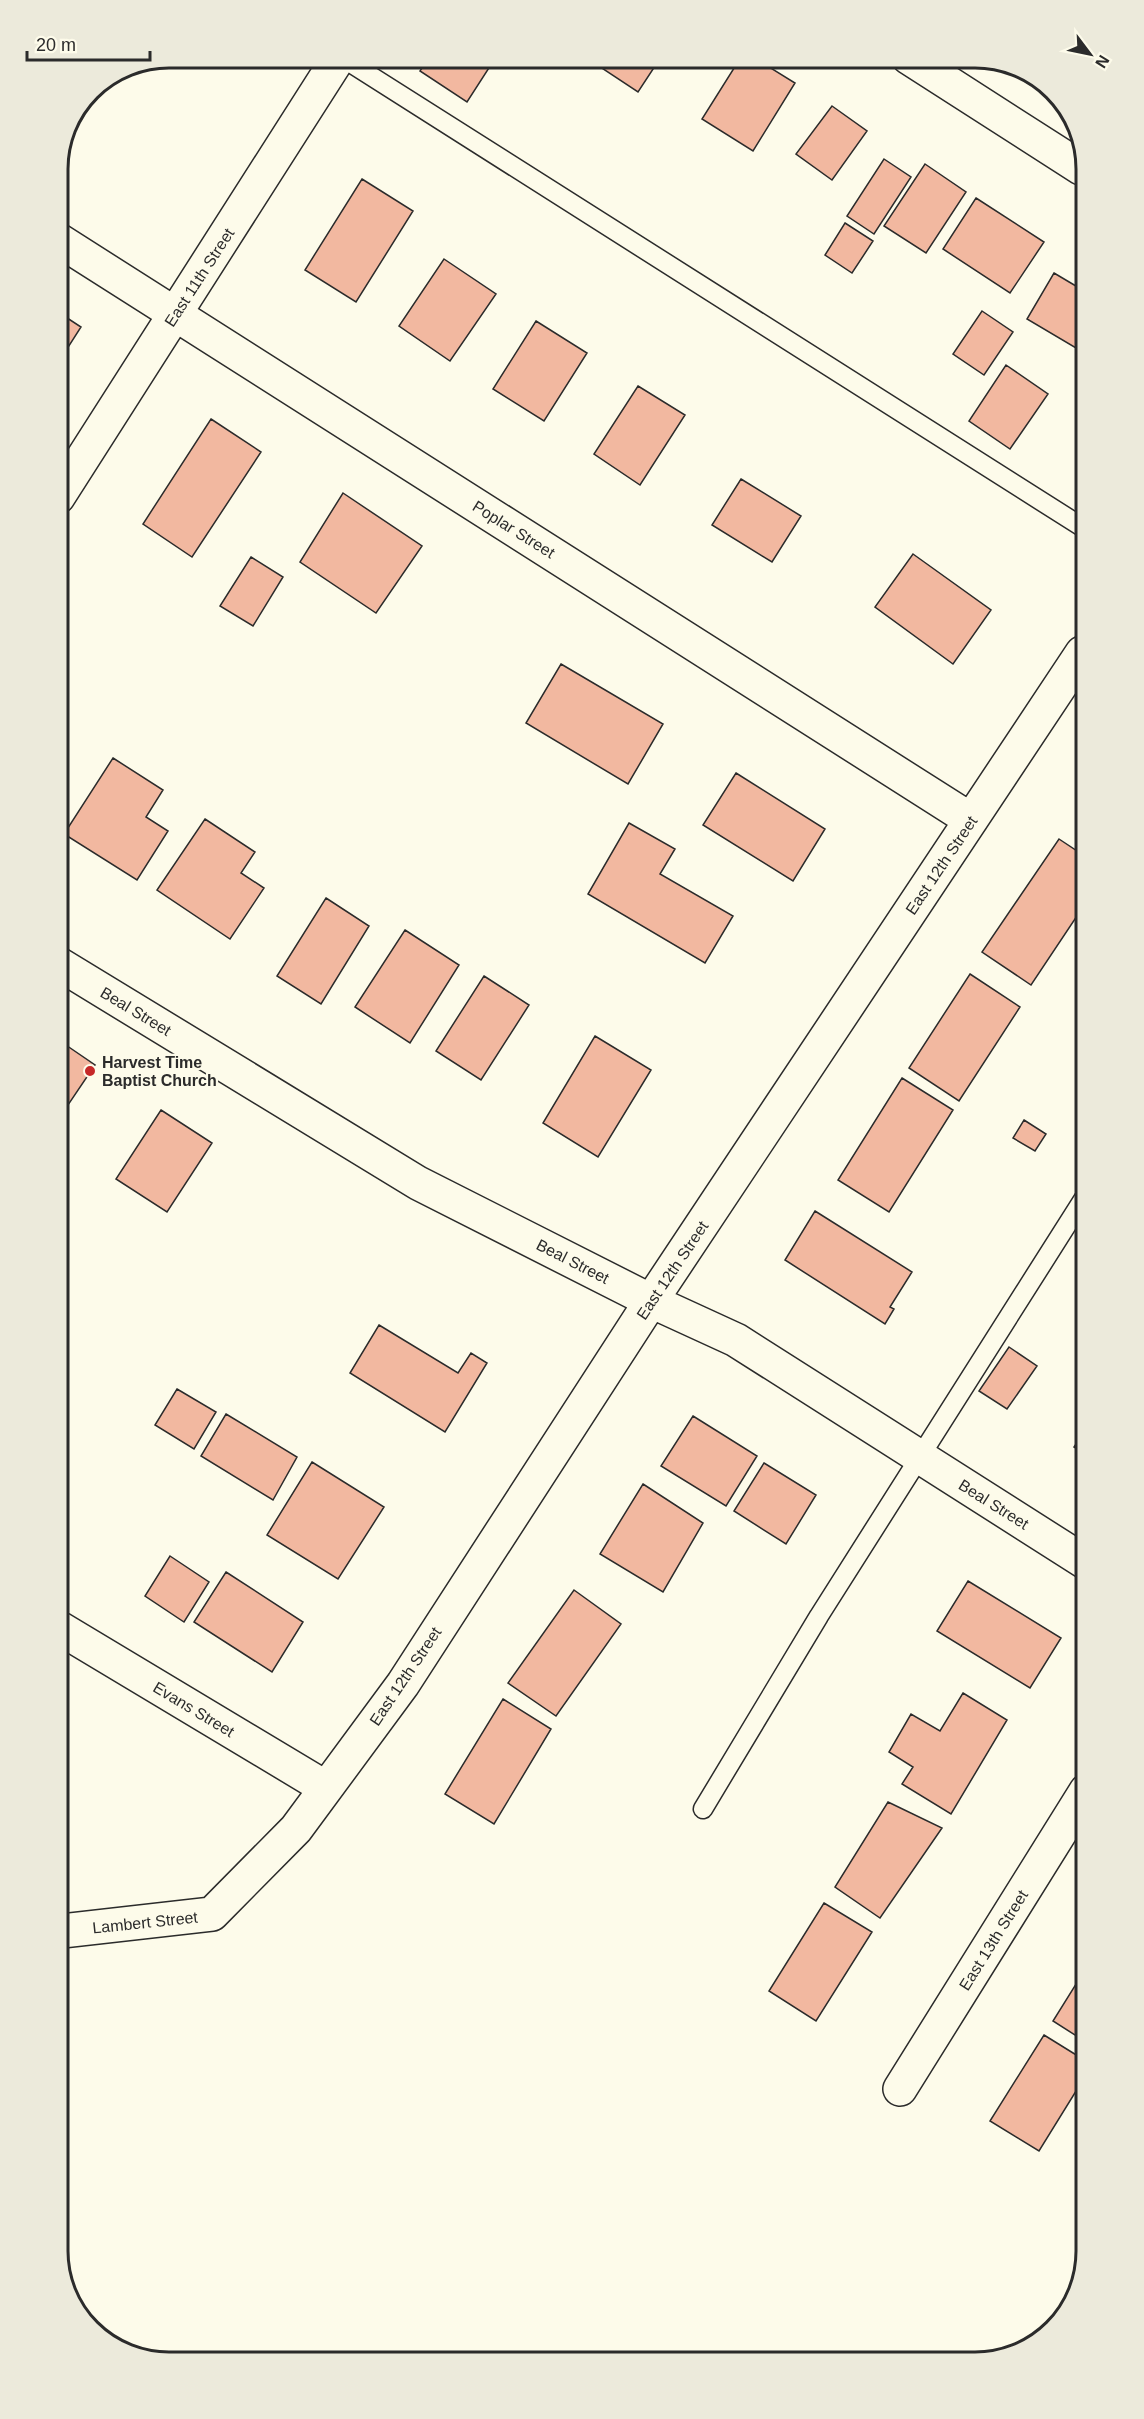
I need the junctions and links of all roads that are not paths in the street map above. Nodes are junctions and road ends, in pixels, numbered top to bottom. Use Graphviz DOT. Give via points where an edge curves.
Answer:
graph roads {
  1 [pos="333,68"];
  2 [pos="357,68"];
  3 [pos="925,68"];
  4 [pos="1076,165"];
  5 [pos="68,246"];
  6 [pos="175,314"];
  7 [pos="68,481"];
  8 [pos="1076,523"];
  9 [pos="1076,662"];
  10 [pos="972,820"];
  11 [pos="68,969"];
  12 [pos="1076,1211"];
  13 [pos="651,1301"];
  14 [pos="920,1456"];
  15 [pos="1076,1556"];
  16 [pos="68,1633"];
  17 [pos="326,1788"];
  18 [pos="1076,1807"];
  19 [pos="703,1809"];
  20 [pos="249,1876"];
  21 [pos="68,1930"];
  22 [pos="900,2089"];
  1 -- 6 [label="street, East 11th Street"];
  2 -- 8 [label="lane"];
  3 -- 4 [label="street"];
  5 -- 6 [label="street, Poplar Street"];
  6 -- 7 [label="street, East 11th Street"];
  6 -- 10 [label="street, Poplar Street"];
  9 -- 10 [label="street, East 12th Street"];
  10 -- 13 [label="street, East 12th Street"];
  11 -- 13 [label="street, Beal Street" via="418,1183"];
  12 -- 14 [label="lane"];
  13 -- 14 [label="street, Beal Street" via="736,1340"];
  13 -- 17 [label="street, East 12th Street" via="403,1684"];
  14 -- 15 [label="street, Beal Street"];
  14 -- 19 [label="lane"];
  16 -- 17 [label="street, Evans Street"];
  17 -- 20 [label="street, East 12th Street" via="296,1829"];
  18 -- 22 [label="street, East 13th Street"];
  20 -- 21 [label="street, Lambert Street" via="212,1914"];
}
